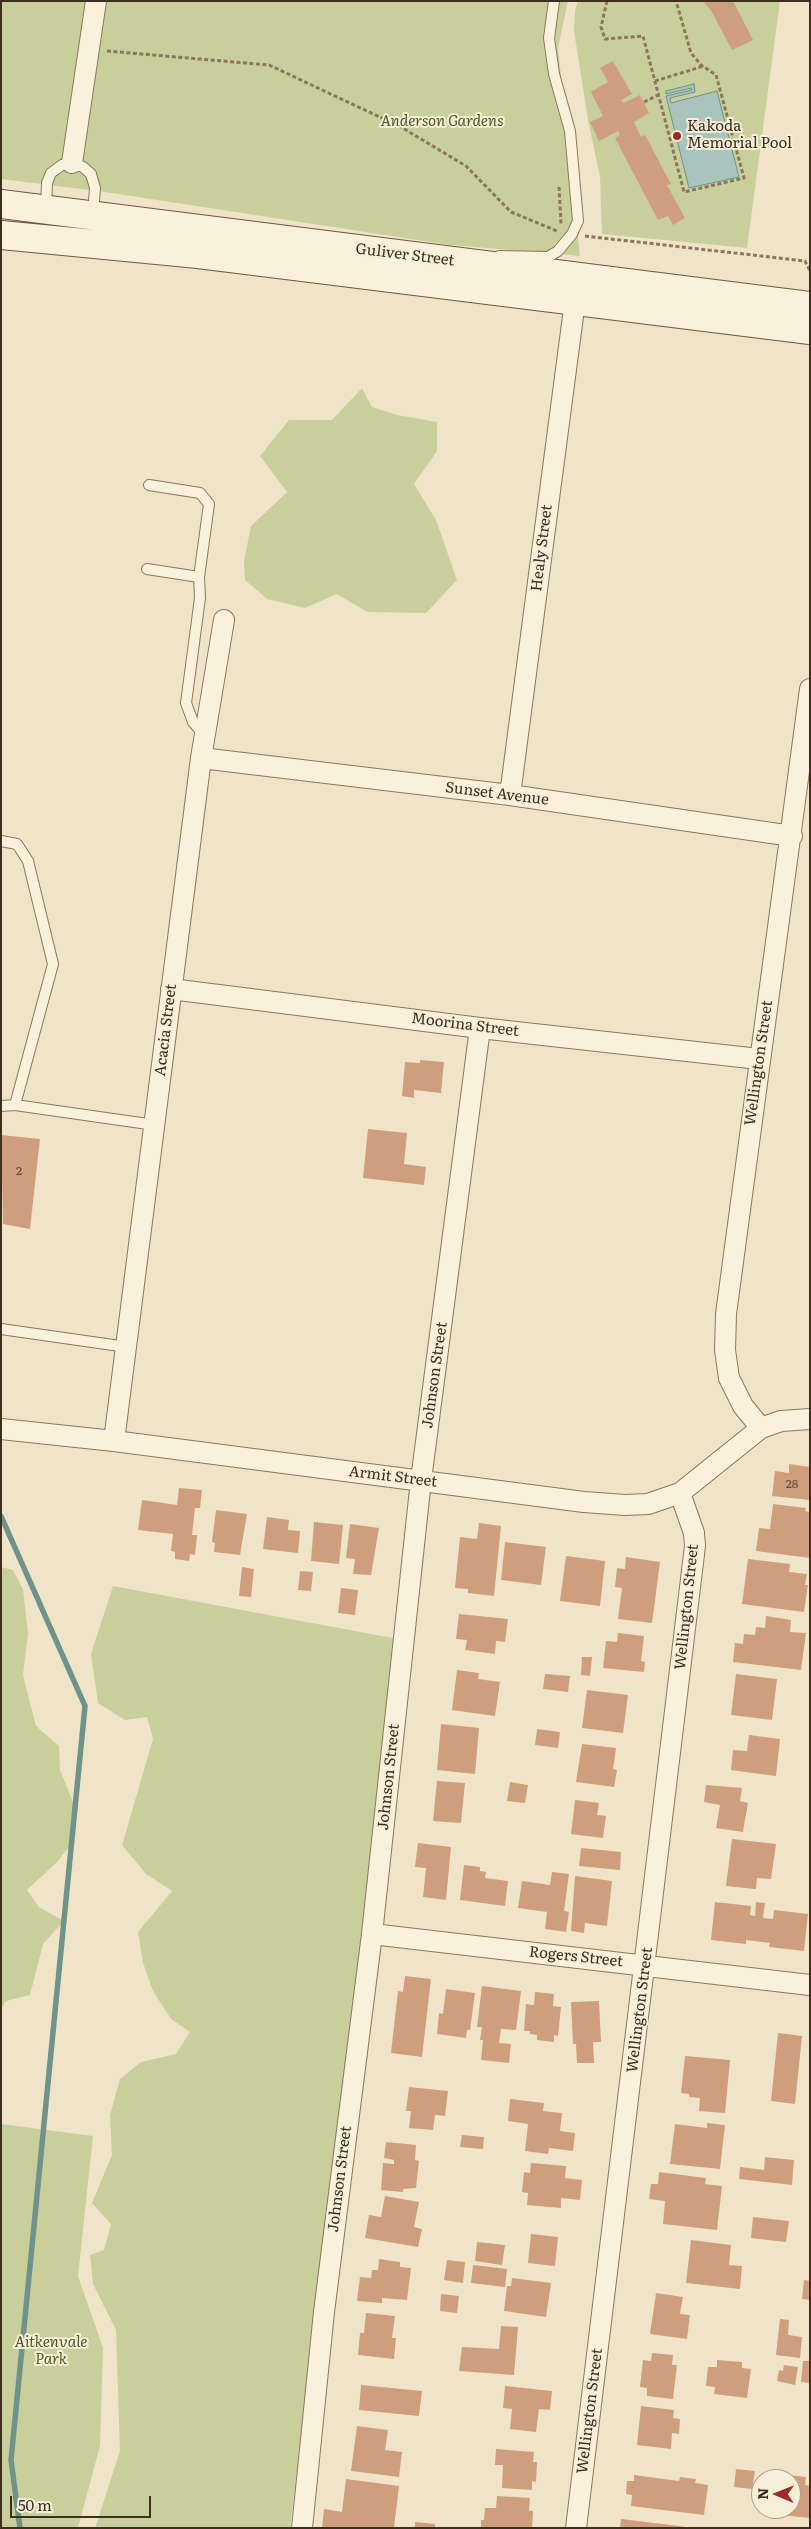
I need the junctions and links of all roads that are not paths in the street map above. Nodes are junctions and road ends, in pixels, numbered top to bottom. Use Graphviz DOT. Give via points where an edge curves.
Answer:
graph roads {
  1 [pos="96,1"];
  2 [pos="554,1"];
  3 [pos="72,163"];
  4 [pos="1,204"];
  5 [pos="46,210"];
  6 [pos="93,216"];
  7 [pos="1,235"];
  8 [pos="458,262"];
  9 [pos="575,301"];
  10 [pos="810,306"];
  11 [pos="810,330"];
  12 [pos="149,485"];
  13 [pos="147,569"];
  14 [pos="198,577"];
  15 [pos="224,620"];
  16 [pos="810,689"];
  17 [pos="205,736"];
  18 [pos="201,758"];
  19 [pos="510,795"];
  20 [pos="792,836"];
  21 [pos="1,841"];
  22 [pos="171,989"];
  23 [pos="480,1028"];
  24 [pos="759,1059"];
  25 [pos="15,1105"];
  26 [pos="1,1106"];
  27 [pos="155,1125"];
  28 [pos="1,1329"];
  29 [pos="127,1348"];
  30 [pos="810,1419"];
  31 [pos="761,1428"];
  32 [pos="1,1429"];
  33 [pos="114,1442"];
  34 [pos="421,1480"];
  35 [pos="680,1493"];
  36 [pos="372,1934"];
  37 [pos="646,1965"];
  38 [pos="810,1985"];
  39 [pos="302,2528"];
  40 [pos="576,2528"];
  1 -- 3 [label="street"];
  2 -- 8 [label="lane" via="549,38 554,74 570,131 578,221 558,251 548,257 508,254"];
  3 -- 5 [label="lane" via="51,173"];
  3 -- 6 [label="lane" via="91,174 95,195"];
  4 -- 5 [label="main road, Guliver Street"];
  5 -- 6 [label="main road, Guliver Street"];
  6 -- 8 [label="main road, Guliver Street"];
  7 -- 9 [label="main road, Guliver Street" via="198,254"];
  8 -- 10 [label="main road, Guliver Street"];
  9 -- 11 [label="main road, Guliver Street"];
  9 -- 19 [label="street, Healy Street"];
  12 -- 14 [label="lane" via="200,493 209,504"];
  13 -- 14 [label="lane"];
  14 -- 17 [label="lane" via="200,598 186,704 193,722"];
  15 -- 17 [label="street, Acacia Street"];
  16 -- 20 [label="street, Wellington Street"];
  17 -- 18 [label="street, Acacia Street"];
  18 -- 19 [label="street, Sunset Avenue"];
  18 -- 22 [label="street, Acacia Street"];
  19 -- 20 [label="street, Sunset Avenue"];
  20 -- 24 [label="street, Wellington Street"];
  21 -- 25 [label="lane" via="17,844 28,861 53,964"];
  22 -- 23 [label="street, Moorina Street"];
  22 -- 27 [label="street, Acacia Street"];
  23 -- 24 [label="street, Moorina Street"];
  23 -- 34 [label="street, Johnson Street"];
  24 -- 31 [label="street, Wellington Street" via="726,1314 725,1350 729,1378 743,1406"];
  25 -- 26 [label="lane"];
  25 -- 27 [label="lane"];
  27 -- 29 [label="street, Acacia Street"];
  28 -- 29 [label="lane"];
  29 -- 33 [label="street, Acacia Street"];
  30 -- 31 [label="street" via="781,1421"];
  31 -- 35 [label="street, Armit Street"];
  32 -- 33 [label="street, Armit Street"];
  33 -- 34 [label="street, Armit Street"];
  34 -- 35 [label="street, Armit Street" via="625,1505 648,1504"];
  34 -- 36 [label="street, Johnson Street"];
  35 -- 37 [label="street, Wellington Street" via="696,1546"];
  36 -- 37 [label="street, Rogers Street"];
  36 -- 39 [label="street, Johnson Street" via="324,2312"];
  37 -- 38 [label="street, Rogers Street"];
  37 -- 40 [label="street, Wellington Street"];
}
